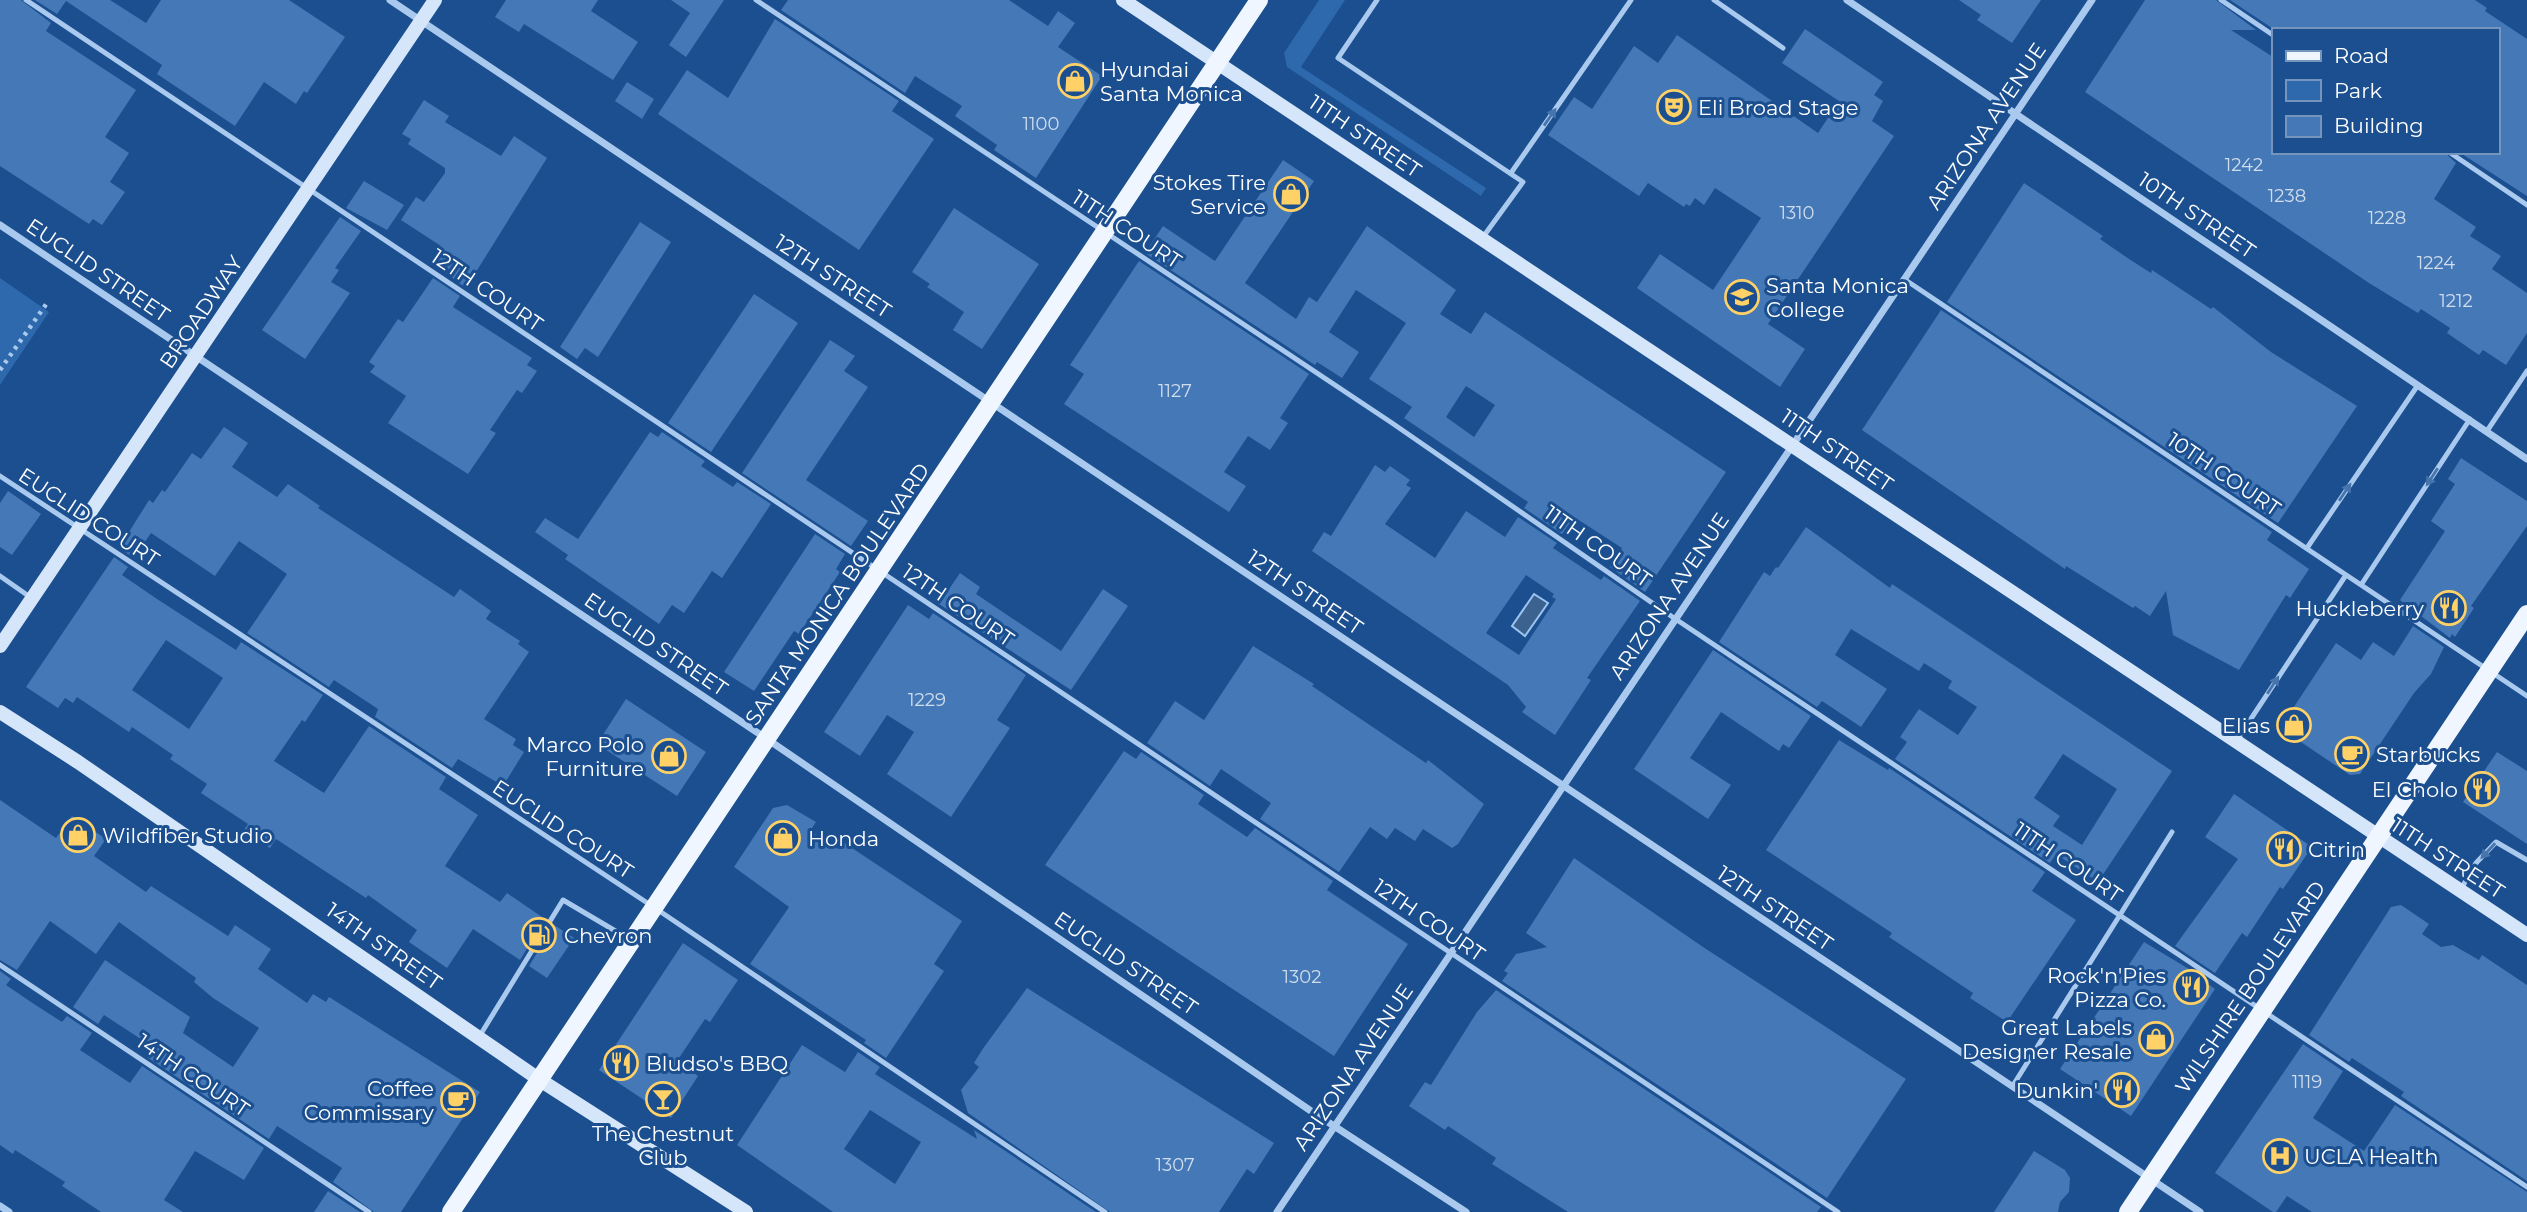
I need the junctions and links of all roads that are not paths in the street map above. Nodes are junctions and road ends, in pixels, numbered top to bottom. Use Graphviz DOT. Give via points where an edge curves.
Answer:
graph roads {
  1 [pos="26,0"];
  2 [pos="390,0"];
  3 [pos="435,0"];
  4 [pos="756,0"];
  5 [pos="1123,0"];
  6 [pos="1259,0"];
  7 [pos="1377,0"];
  8 [pos="1631,0"];
  9 [pos="1714,0"];
  10 [pos="1847,0"];
  11 [pos="2092,0"];
  12 [pos="2221,0"];
  13 [pos="421,21"];
  14 [pos="2272,34"];
  15 [pos="1783,48"];
  16 [pos="1217,64"];
  17 [pos="2015,113"];
  18 [pos="2452,154"];
  19 [pos="1511,173"];
  20 [pos="308,189"];
  21 [pos="2527,205"];
  22 [pos="0,225"];
  23 [pos="1105,233"];
  24 [pos="1480,240"];
  25 [pos="1904,279"];
  26 [pos="197,357"];
  27 [pos="2527,371"];
  28 [pos="2418,385"];
  29 [pos="991,400"];
  30 [pos="2470,419"];
  31 [pos="2487,431"];
  32 [pos="1793,445"];
  33 [pos="2527,458"];
  34 [pos="0,476"];
  35 [pos="80,529"];
  36 [pos="2307,548"];
  37 [pos="880,571"];
  38 [pos="2346,575"];
  39 [pos="0,576"];
  40 [pos="2361,585"];
  41 [pos="33,598"];
  42 [pos="2527,614"];
  43 [pos="1674,618"];
  44 [pos="0,646"];
  45 [pos="2489,670"];
  46 [pos="2527,696"];
  47 [pos="0,712"];
  48 [pos="768,738"];
  49 [pos="2236,742"];
  50 [pos="1562,787"];
  51 [pos="2172,832"];
  52 [pos="2376,837"];
  53 [pos="2527,860"];
  54 [pos="2460,890"];
  55 [pos="655,908"];
  56 [pos="2120,915"];
  57 [pos="2527,935"];
  58 [pos="632,941"];
  59 [pos="1451,953"];
  60 [pos="0,965"];
  61 [pos="2263,1009"];
  62 [pos="479,1038"];
  63 [pos="540,1080"];
  64 [pos="2012,1087"];
  65 [pos="1334,1126"];
  66 [pos="2150,1179"];
  67 [pos="2527,1187"];
  68 [pos="369,1212"];
  69 [pos="452,1212"];
  70 [pos="746,1212"];
  71 [pos="1105,1212"];
  72 [pos="1277,1212"];
  73 [pos="1466,1212"];
  74 [pos="1838,1212"];
  75 [pos="2128,1212"];
  76 [pos="2200,1212"];
  1 -- 20 [label="lane, 12TH COURT"];
  2 -- 13 [label="street, 12TH STREET"];
  3 -- 13 [label="street, BROADWAY"];
  4 -- 23 [label="lane, 11TH COURT"];
  5 -- 16 [label="street, 11TH STREET"];
  6 -- 16 [label="main road, SANTA MONICA BOULEVARD"];
  7 -- 19 [label="lane" via="1338,58"];
  19 -- 8 [label="lane, one-way"];
  9 -- 15 [label="lane"];
  10 -- 17 [label="street, 10TH STREET"];
  11 -- 17 [label="street, ARIZONA AVENUE"];
  12 -- 14 [label="lane"];
  13 -- 20 [label="street, BROADWAY"];
  13 -- 29 [label="street, 12TH STREET"];
  16 -- 23 [label="main road, SANTA MONICA BOULEVARD"];
  16 -- 24 [label="street, 11TH STREET"];
  17 -- 25 [label="street, ARIZONA AVENUE"];
  17 -- 28 [label="street, 10TH STREET"];
  18 -- 21 [label="lane"];
  19 -- 24 [label="lane" via="1523,181"];
  20 -- 26 [label="street, BROADWAY"];
  20 -- 37 [label="lane, 12TH COURT"];
  22 -- 26 [label="street, EUCLID STREET"];
  23 -- 29 [label="main road, SANTA MONICA BOULEVARD"];
  23 -- 43 [label="lane, 11TH COURT"];
  24 -- 32 [label="street, 11TH STREET"];
  25 -- 32 [label="street, ARIZONA AVENUE"];
  25 -- 36 [label="lane, 10TH COURT"];
  26 -- 35 [label="street, BROADWAY"];
  26 -- 48 [label="street, EUCLID STREET"];
  27 -- 31 [label="lane"];
  28 -- 30 [label="street, 10TH STREET"];
  36 -- 28 [label="lane, one-way"];
  29 -- 37 [label="main road, SANTA MONICA BOULEVARD"];
  29 -- 50 [label="street, 12TH STREET"];
  30 -- 31 [label="street, 10TH STREET"];
  30 -- 40 [label="lane, one-way"];
  31 -- 33 [label="street, 10TH STREET"];
  32 -- 43 [label="street, ARIZONA AVENUE"];
  32 -- 49 [label="street, 11TH STREET"];
  34 -- 35 [label="lane, EUCLID COURT"];
  35 -- 41 [label="street, BROADWAY"];
  35 -- 55 [label="lane, EUCLID COURT"];
  36 -- 38 [label="lane, 10TH COURT"];
  37 -- 48 [label="main road, SANTA MONICA BOULEVARD"];
  37 -- 59 [label="lane, 12TH COURT"];
  38 -- 40 [label="lane, 10TH COURT"];
  49 -- 38 [label="lane, one-way"];
  39 -- 41 [label="lane"];
  40 -- 45 [label="lane, 10TH COURT"];
  41 -- 44 [label="street, BROADWAY"];
  42 -- 45 [label="main road, WILSHIRE BOULEVARD"];
  43 -- 50 [label="street, ARIZONA AVENUE"];
  43 -- 56 [label="lane, 11TH COURT"];
  45 -- 46 [label="lane, 10TH COURT"];
  45 -- 52 [label="main road, WILSHIRE BOULEVARD"];
  47 -- 62 [label="street, 14TH STREET"];
  48 -- 55 [label="main road, SANTA MONICA BOULEVARD"];
  48 -- 65 [label="street, EUCLID STREET"];
  49 -- 52 [label="street, 11TH STREET"];
  50 -- 59 [label="street, ARIZONA AVENUE"];
  50 -- 64 [label="street, 12TH STREET"];
  51 -- 56 [label="lane"];
  52 -- 54 [label="street, 11TH STREET"];
  52 -- 61 [label="main road, WILSHIRE BOULEVARD"];
  53 -- 54 [label="lane, one-way" via="2496,842"];
  54 -- 57 [label="street, 11TH STREET"];
  55 -- 58 [label="main road, SANTA MONICA BOULEVARD"];
  55 -- 71 [label="lane, EUCLID COURT"];
  56 -- 61 [label="lane, 11TH COURT"];
  56 -- 64 [label="lane"];
  58 -- 62 [label="lane" via="563,900"];
  58 -- 63 [label="main road, SANTA MONICA BOULEVARD"];
  59 -- 65 [label="street, ARIZONA AVENUE"];
  59 -- 74 [label="lane, 12TH COURT"];
  60 -- 68 [label="lane, 14TH COURT"];
  61 -- 66 [label="main road, WILSHIRE BOULEVARD"];
  61 -- 67 [label="lane, 11TH COURT"];
  62 -- 63 [label="street, 14TH STREET"];
  63 -- 69 [label="main road, SANTA MONICA BOULEVARD"];
  63 -- 70 [label="street, 14TH STREET"];
  64 -- 66 [label="street, 12TH STREET"];
  65 -- 72 [label="street, ARIZONA AVENUE"];
  65 -- 73 [label="street, EUCLID STREET"];
  66 -- 75 [label="main road, WILSHIRE BOULEVARD"];
  66 -- 76 [label="street, 12TH STREET"];
}
